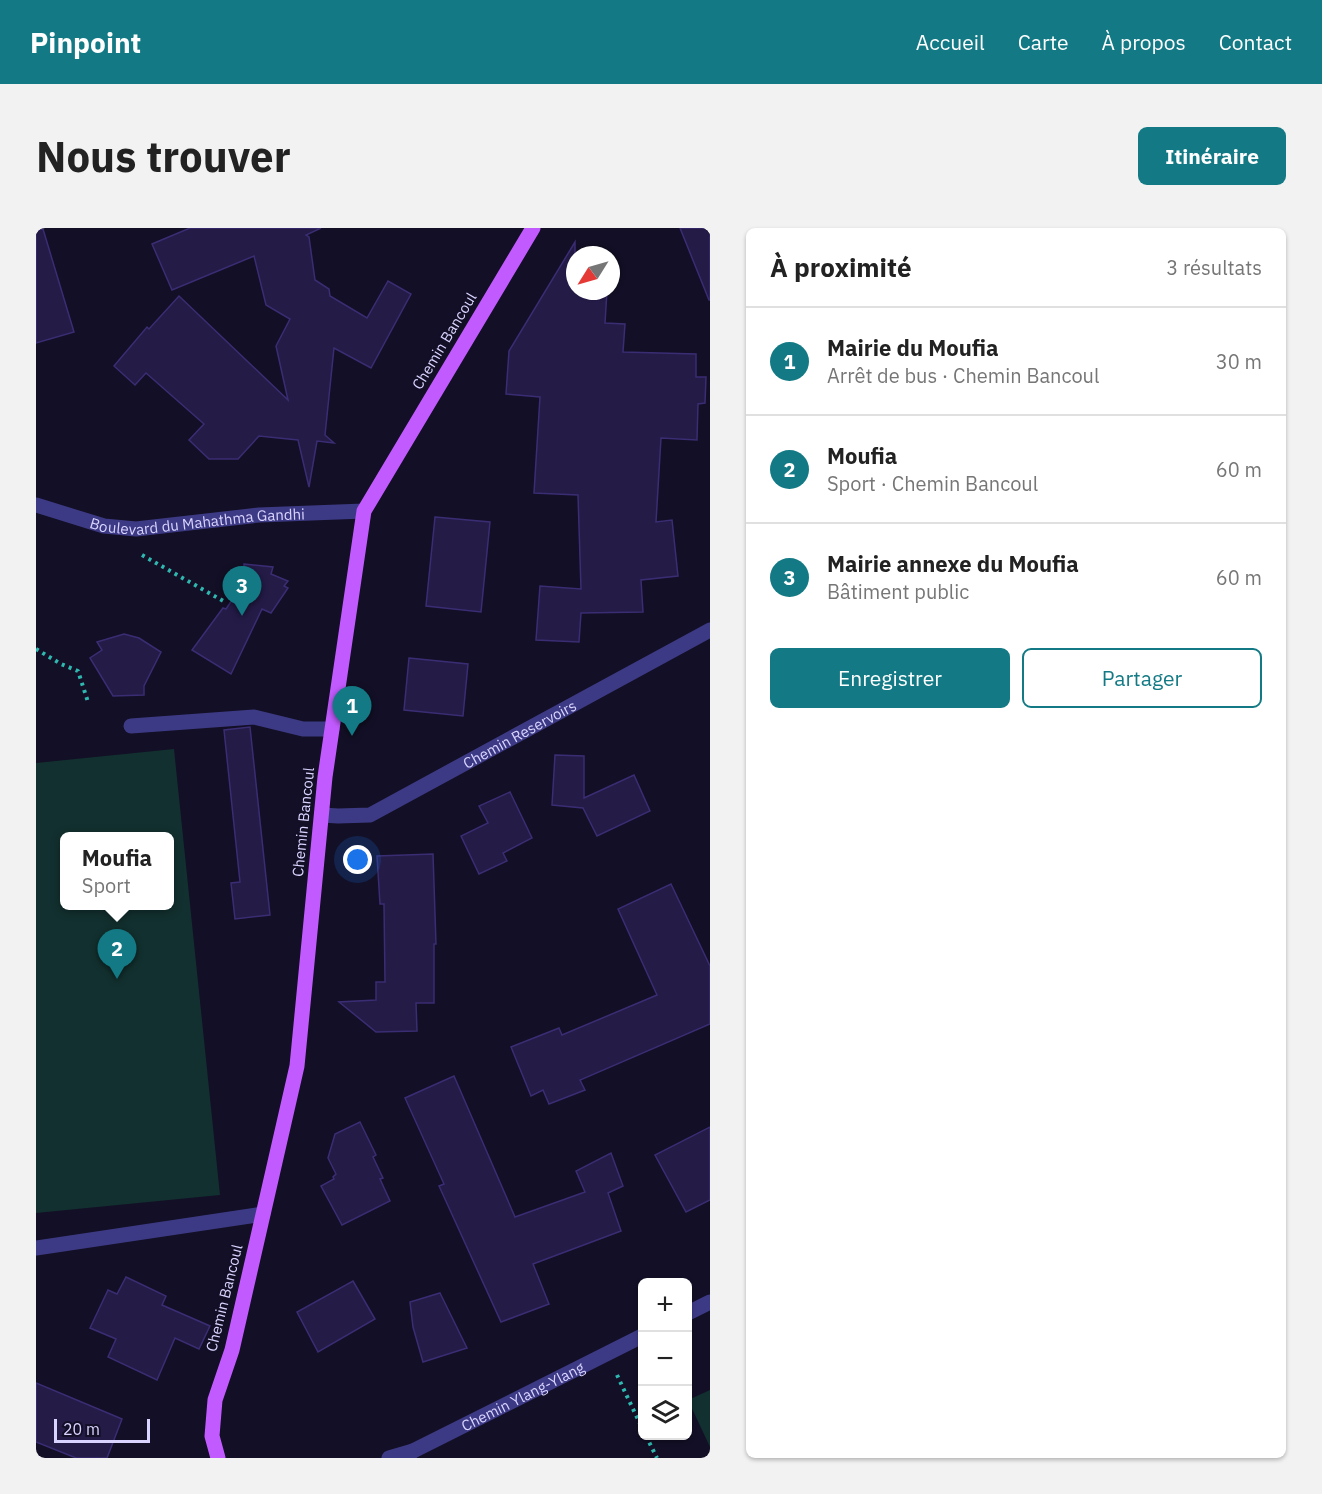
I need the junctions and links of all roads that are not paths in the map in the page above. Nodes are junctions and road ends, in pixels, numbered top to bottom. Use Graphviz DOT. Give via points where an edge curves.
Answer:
graph roads {
  1 [pos="533,228"];
  2 [pos="36,505"];
  3 [pos="363,511"];
  4 [pos="710,630"];
  5 [pos="131,726"];
  6 [pos="332,729"];
  7 [pos="322,814"];
  8 [pos="263,1214"];
  9 [pos="36,1248"];
  10 [pos="710,1302"];
  11 [pos="692,1311"];
  12 [pos="638,1338"];
  13 [pos="408,1455"];
  14 [pos="218,1458"];
  15 [pos="389,1458"];
  1 -- 3 [label="main road, Chemin Bancoul"];
  2 -- 3 [label="street, Boulevard du Mahathma Gandhi" via="104,526 136,529 260,515"];
  3 -- 6 [label="main road, Chemin Bancoul"];
  4 -- 7 [label="street, Chemin Reservoirs" via="370,815"];
  5 -- 6 [label="street" via="254,717 303,729"];
  6 -- 7 [label="main road, Chemin Bancoul"];
  7 -- 8 [label="main road, Chemin Bancoul" via="297,1066"];
  8 -- 9 [label="street"];
  8 -- 14 [label="main road, Chemin Bancoul" via="232,1350 215,1400 213,1436"];
  10 -- 11 [label="street"];
  12 -- 13 [label="street, Chemin Ylang-Ylang"];
  13 -- 15 [label="street, Chemin Ylang-Ylang"];
}
